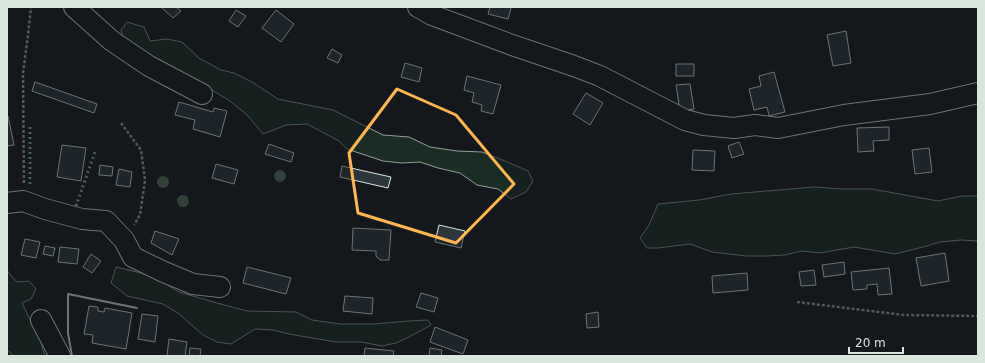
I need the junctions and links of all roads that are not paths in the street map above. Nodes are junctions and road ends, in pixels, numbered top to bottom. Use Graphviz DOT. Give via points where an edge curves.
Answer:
graph roads {
  1 [pos="74,7"];
  2 [pos="418,7"];
  3 [pos="978,93"];
  4 [pos="202,94"];
  5 [pos="15,202"];
  6 [pos="220,287"];
  7 [pos="42,320"];
  8 [pos="60,356"];
  1 -- 4 [label="street" via="112,41 149,66"];
  2 -- 3 [label="street" via="432,15 600,76 685,120 704,125 734,128 755,125 778,128 844,115 930,104"];
  5 -- 6 [label="street" via="82,219 106,221 124,240 133,257 193,284"];
  7 -- 8 [label="street"];
}
